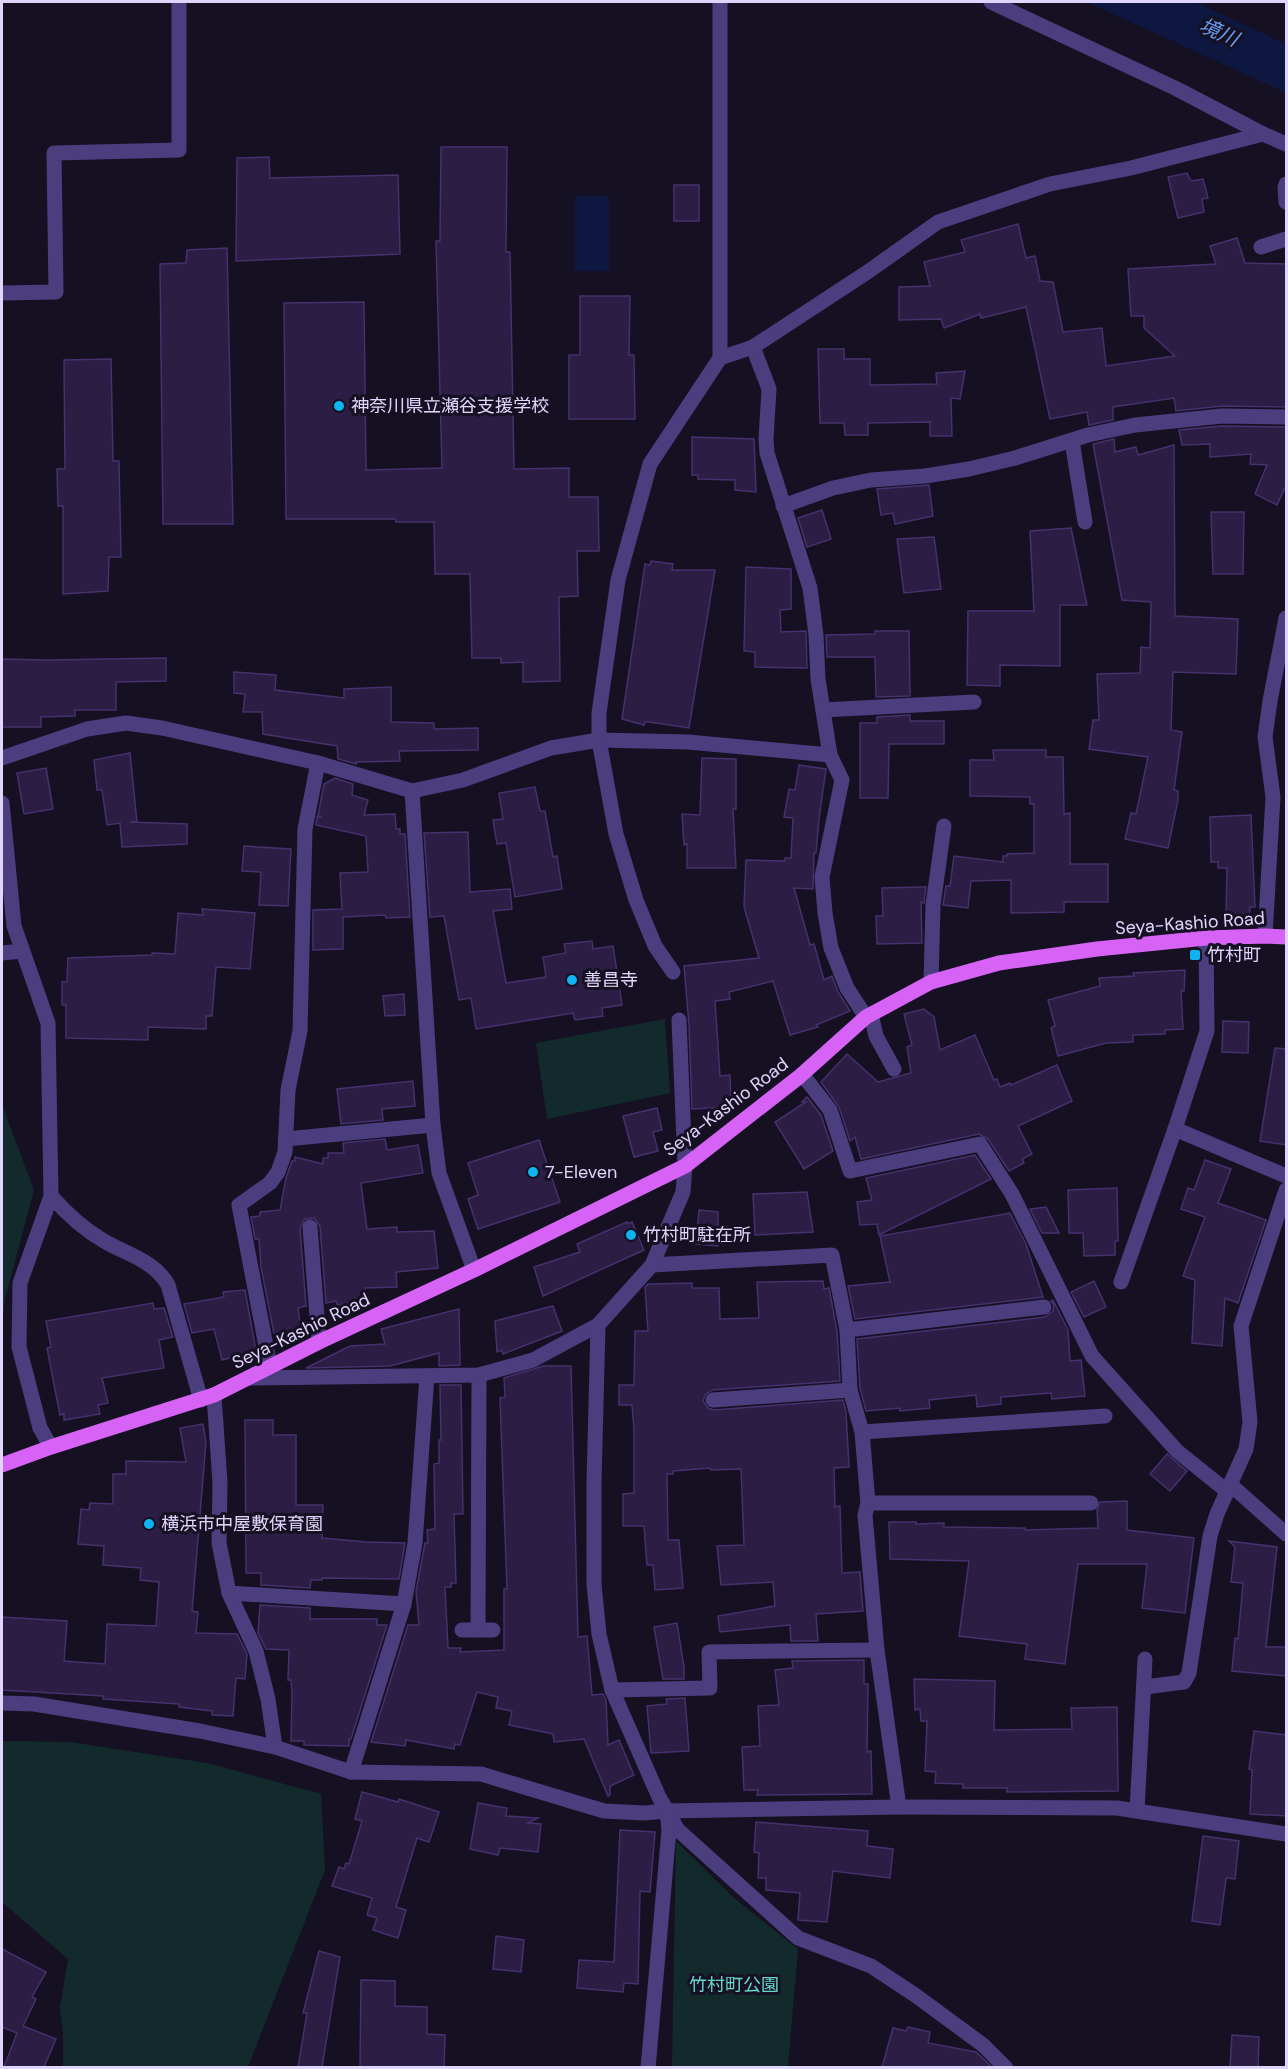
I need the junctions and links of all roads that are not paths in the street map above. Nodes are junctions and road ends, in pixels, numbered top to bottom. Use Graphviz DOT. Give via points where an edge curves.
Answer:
graph roads {
  1 [pos="179,2"];
  2 [pos="720,2"];
  3 [pos="991,2"];
  4 [pos="1263,134"];
  5 [pos="1287,144"];
  6 [pos="1287,184"];
  7 [pos="1287,202"];
  8 [pos="1287,239"];
  9 [pos="1261,247"];
  10 [pos="2,293"];
  11 [pos="753,347"];
  12 [pos="720,358"];
  13 [pos="1287,417"];
  14 [pos="1072,441"];
  15 [pos="783,506"];
  16 [pos="1084,522"];
  17 [pos="1287,618"];
  18 [pos="974,702"];
  19 [pos="823,710"];
  20 [pos="599,740"];
  21 [pos="830,755"];
  22 [pos="2,758"];
  23 [pos="318,763"];
  24 [pos="412,791"];
  25 [pos="2,803"];
  26 [pos="944,826"];
  27 [pos="1265,936"];
  28 [pos="1287,937"];
  29 [pos="1206,938"];
  30 [pos="22,951"];
  31 [pos="2,953"];
  32 [pos="673,972"];
  33 [pos="931,982"];
  34 [pos="868,1016"];
  35 [pos="679,1020"];
  36 [pos="894,1069"];
  37 [pos="802,1074"];
  38 [pos="433,1125"];
  39 [pos="1175,1129"];
  40 [pos="286,1139"];
  41 [pos="684,1166"];
  42 [pos="1287,1176"];
  43 [pos="1287,1190"];
  44 [pos="51,1196"];
  45 [pos="310,1227"];
  46 [pos="652,1265"];
  47 [pos="474,1270"];
  48 [pos="1121,1281"];
  49 [pos="1044,1307"];
  50 [pos="598,1325"];
  51 [pos="848,1330"];
  52 [pos="319,1342"];
  53 [pos="270,1367"];
  54 [pos="479,1375"];
  55 [pos="427,1376"];
  56 [pos="248,1378"];
  57 [pos="850,1390"];
  58 [pos="208,1398"];
  59 [pos="713,1400"];
  60 [pos="1105,1416"];
  61 [pos="862,1432"];
  62 [pos="51,1447"];
  63 [pos="2,1465"];
  64 [pos="1230,1488"];
  65 [pos="868,1503"];
  66 [pos="1091,1503"];
  67 [pos="1287,1534"];
  68 [pos="228,1593"];
  69 [pos="404,1604"];
  70 [pos="462,1630"];
  71 [pos="877,1650"];
  72 [pos="1145,1659"];
  73 [pos="1145,1687"];
  74 [pos="612,1690"];
  75 [pos="2,1703"];
  76 [pos="275,1748"];
  77 [pos="351,1772"];
  78 [pos="899,1807"];
  79 [pos="667,1811"];
  80 [pos="1137,1811"];
  81 [pos="1287,1834"];
  82 [pos="648,2067"];
  83 [pos="1006,2067"];
  1 -- 10 [label="street" via="179,150 54,153 56,292"];
  2 -- 12 [label="street"];
  3 -- 4 [label="street"];
  4 -- 5 [label="street"];
  4 -- 11 [label="street" via="1050,184 938,222"];
  6 -- 7 [label="street"];
  8 -- 9 [label="street"];
  11 -- 12 [label="street"];
  11 -- 15 [label="street" via="769,388 767,453"];
  12 -- 20 [label="street" via="650,464 618,580 599,713"];
  13 -- 14 [label="street" via="1184,419 1135,425"];
  14 -- 15 [label="street" via="969,469 833,488"];
  14 -- 16 [label="street"];
  15 -- 19 [label="street" via="810,588"];
  17 -- 27 [label="street" via="1265,737 1273,796"];
  18 -- 19 [label="street"];
  19 -- 21 [label="street"];
  20 -- 21 [label="street" via="688,742"];
  20 -- 24 [label="street" via="551,748 463,780"];
  20 -- 32 [label="street" via="616,834 636,900 656,946"];
  21 -- 34 [label="street" via="842,780 822,877 825,913 831,948 847,988"];
  22 -- 23 [label="street" via="87,729 126,723"];
  23 -- 24 [label="street"];
  23 -- 40 [label="street" via="305,828 300,1030 288,1090"];
  24 -- 38 [label="street"];
  25 -- 30 [label="street" via="14,926"];
  26 -- 33 [label="street" via="933,905"];
  27 -- 28 [label="main road, Seya-Kashio Road"];
  27 -- 29 [label="main road, Seya-Kashio Road"];
  29 -- 33 [label="main road, Seya-Kashio Road" via="999,963"];
  29 -- 39 [label="street" via="1207,1031"];
  30 -- 31 [label="street"];
  30 -- 44 [label="street" via="48,1023"];
  33 -- 34 [label="main road, Seya-Kashio Road"];
  34 -- 36 [label="street"];
  34 -- 37 [label="main road, Seya-Kashio Road"];
  35 -- 41 [label="street"];
  37 -- 41 [label="main road, Seya-Kashio Road"];
  37 -- 64 [label="street" via="830,1110 850,1171 980,1144 1011,1194 1092,1356 1177,1451"];
  38 -- 40 [label="street"];
  38 -- 47 [label="street" via="440,1173"];
  39 -- 42 [label="street"];
  39 -- 48 [label="street"];
  40 -- 53 [label="street" via="278,1172 270,1183 239,1204"];
  41 -- 46 [label="street" via="683,1192"];
  41 -- 47 [label="main road, Seya-Kashio Road"];
  43 -- 64 [label="street" via="1241,1326 1250,1422 1246,1449"];
  44 -- 58 [label="street" via="70,1218 164,1276"];
  44 -- 62 [label="street" via="20,1283 19,1347 40,1428"];
  45 -- 52 [label="street"];
  46 -- 50 [label="street"];
  46 -- 51 [label="street" via="832,1255"];
  47 -- 52 [label="main road, Seya-Kashio Road"];
  49 -- 51 [label="street"];
  50 -- 54 [label="street" via="533,1360"];
  50 -- 74 [label="street" via="594,1584 599,1634"];
  51 -- 57 [label="street"];
  52 -- 53 [label="main road, Seya-Kashio Road"];
  53 -- 56 [label="main road, Seya-Kashio Road"];
  54 -- 55 [label="street"];
  54 -- 70 [label="street" via="485,1630"];
  55 -- 56 [label="street"];
  55 -- 69 [label="street" via="415,1543"];
  56 -- 58 [label="main road, Seya-Kashio Road"];
  57 -- 59 [label="street"];
  57 -- 61 [label="street"];
  58 -- 62 [label="main road, Seya-Kashio Road"];
  58 -- 68 [label="street" via="220,1484 219,1543"];
  60 -- 61 [label="street"];
  61 -- 65 [label="street"];
  62 -- 63 [label="main road, Seya-Kashio Road"];
  64 -- 67 [label="street"];
  64 -- 73 [label="street" via="1210,1536 1189,1673 1184,1682"];
  65 -- 66 [label="street"];
  65 -- 71 [label="street" via="865,1515"];
  68 -- 69 [label="street"];
  68 -- 76 [label="street" via="256,1651"];
  69 -- 77 [label="street"];
  71 -- 74 [label="street" via="709,1652 710,1688"];
  71 -- 78 [label="street"];
  72 -- 73 [label="street"];
  73 -- 80 [label="street"];
  74 -- 79 [label="street"];
  75 -- 76 [label="street" via="112,1716"];
  76 -- 77 [label="street"];
  77 -- 79 [label="street" via="481,1774 604,1811"];
  78 -- 79 [label="street"];
  78 -- 80 [label="street"];
  79 -- 82 [label="street" via="669,1830"];
  79 -- 83 [label="street" via="677,1829 798,1938 871,1966 983,2044"];
  80 -- 81 [label="street"];
}
